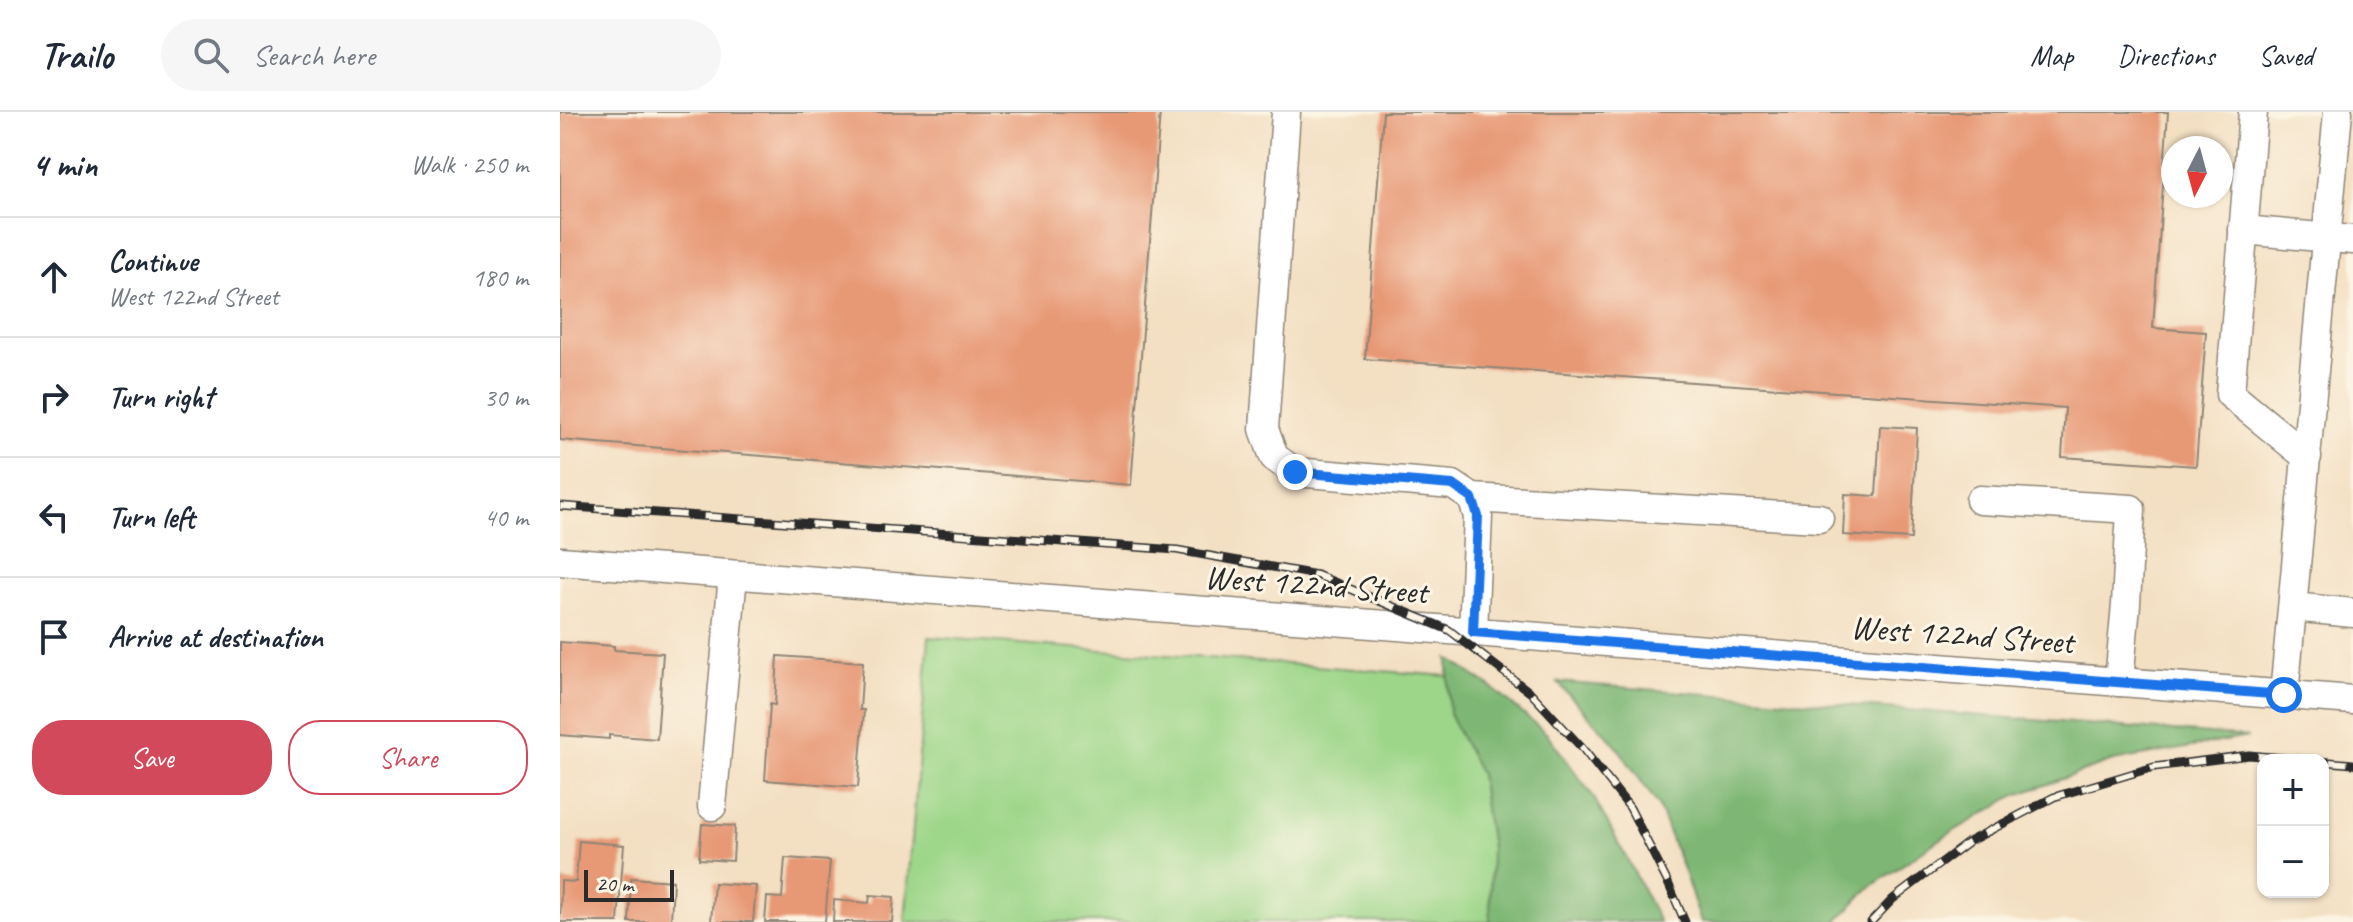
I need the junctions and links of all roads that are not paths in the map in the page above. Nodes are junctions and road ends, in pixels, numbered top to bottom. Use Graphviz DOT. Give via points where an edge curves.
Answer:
graph roads {
  1 [pos="1286,112"];
  2 [pos="2253,112"];
  3 [pos="2338,112"];
  4 [pos="2243,230"];
  5 [pos="2340,239"];
  6 [pos="2307,457"];
  7 [pos="1472,498"];
  8 [pos="1980,500"];
  9 [pos="1819,518"];
  10 [pos="560,561"];
  11 [pos="733,575"];
  12 [pos="2293,607"];
  13 [pos="2353,613"];
  14 [pos="1473,632"];
  15 [pos="2119,682"];
  16 [pos="2284,695"];
  17 [pos="2353,700"];
  18 [pos="712,806"];
  1 -- 7 [label="street" via="1264,429 1274,457 1295,472 1453,485"];
  2 -- 4 [label="street"];
  3 -- 5 [label="street"];
  4 -- 5 [label="street"];
  4 -- 6 [label="street" via="2230,394"];
  5 -- 6 [label="street"];
  6 -- 12 [label="street"];
  7 -- 9 [label="street"];
  7 -- 14 [label="street" via="1478,516"];
  8 -- 15 [label="street" via="2131,509"];
  10 -- 11 [label="street, West 122nd Street"];
  11 -- 14 [label="street, West 122nd Street"];
  11 -- 18 [label="street"];
  12 -- 13 [label="street"];
  12 -- 16 [label="street"];
  14 -- 15 [label="street, West 122nd Street"];
  15 -- 16 [label="street, West 122nd Street"];
  16 -- 17 [label="street, West 122nd Street"];
}
